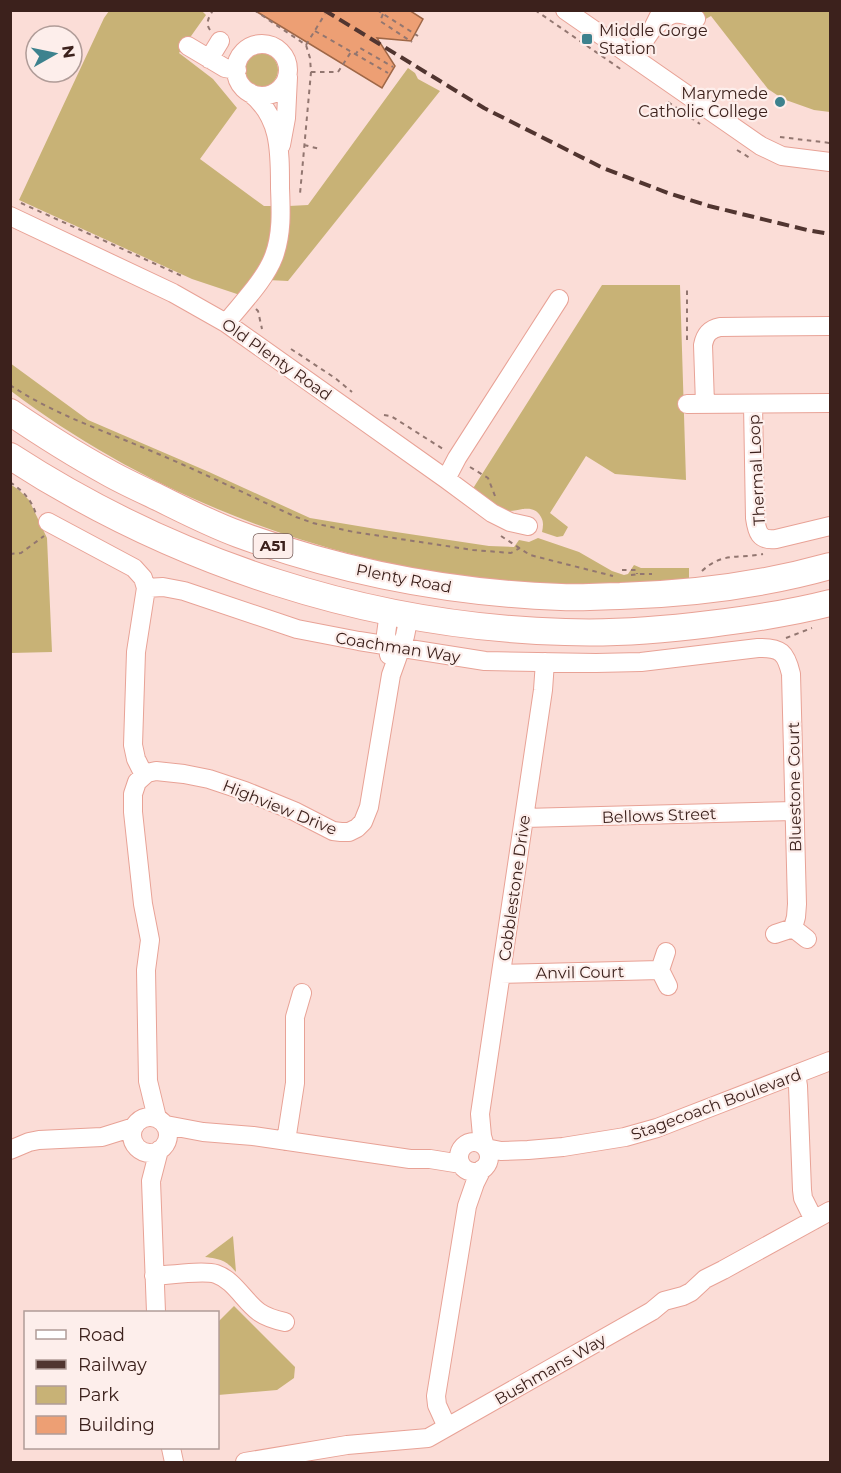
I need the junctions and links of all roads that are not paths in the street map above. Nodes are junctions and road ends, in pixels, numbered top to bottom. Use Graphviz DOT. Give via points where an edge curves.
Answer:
graph roads {
  1 [pos="565,10"];
  2 [pos="662,10"];
  3 [pos="696,19"];
  4 [pos="653,28"];
  5 [pos="220,42"];
  6 [pos="188,46"];
  7 [pos="633,57"];
  8 [pos="209,59"];
  9 [pos="237,70"];
  10 [pos="288,73"];
  11 [pos="249,92"];
  12 [pos="280,153"];
  13 [pos="831,162"];
  14 [pos="16,210"];
  15 [pos="559,299"];
  16 [pos="226,323"];
  17 [pos="831,326"];
  18 [pos="831,403"];
  19 [pos="753,404"];
  20 [pos="10,412"];
  21 [pos="10,456"];
  22 [pos="446,479"];
  23 [pos="528,526"];
  24 [pos="831,526"];
  25 [pos="46,527"];
  26 [pos="831,566"];
  27 [pos="146,588"];
  28 [pos="399,614"];
  29 [pos="825,614"];
  30 [pos="394,647"];
  31 [pos="778,650"];
  32 [pos="545,662"];
  33 [pos="144,775"];
  34 [pos="794,811"];
  35 [pos="524,818"];
  36 [pos="775,934"];
  37 [pos="666,952"];
  38 [pos="501,974"];
  39 [pos="302,993"];
  40 [pos="831,1061"];
  41 [pos="796,1074"];
  42 [pos="480,1114"];
  43 [pos="150,1135"];
  44 [pos="286,1141"];
  45 [pos="485,1147"];
  46 [pos="11,1150"];
  47 [pos="528,1150"];
  48 [pos="463,1155"];
  49 [pos="483,1169"];
  50 [pos="467,1206"];
  51 [pos="831,1211"];
  52 [pos="814,1220"];
  53 [pos="154,1276"];
  54 [pos="156,1311"];
  55 [pos="285,1322"];
  56 [pos="447,1427"];
  57 [pos="245,1462"];
  1 -- 7 [label="street"];
  2 -- 4 [label="street"];
  3 -- 4 [label="street" via="672,14"];
  4 -- 7 [label="street"];
  5 -- 8 [label="street"];
  6 -- 8 [label="street"];
  7 -- 13 [label="street" via="772,152"];
  8 -- 9 [label="street"];
  9 -- 10 [label="street" via="245,51 262,45 283,55"];
  9 -- 11 [label="street" via="239,81"];
  10 -- 11 [label="street" via="274,94 261,96"];
  10 -- 12 [label="street"];
  11 -- 12 [label="street" via="268,112"];
  12 -- 16 [label="street" via="281,219 277,247 264,273"];
  14 -- 16 [label="street, Old Plenty Road"];
  15 -- 22 [label="street"];
  16 -- 22 [label="street, Old Plenty Road"];
  17 -- 19 [label="street" via="712,329 703,345 696,404"];
  18 -- 19 [label="street"];
  19 -- 24 [label="street, Thermal Loop" via="755,518 760,536 776,539"];
  20 -- 26 [label="highway, Plenty Road / A51" via="106,472 237,534 411,582 552,597 638,595 739,585"];
  21 -- 28 [label="highway, A51" via="80,498 207,558 324,597"];
  22 -- 23 [label="street, Old Plenty Road" via="492,513"];
  25 -- 27 [label="street" via="134,568"];
  27 -- 30 [label="street, Coachman Way" via="184,591 297,629"];
  27 -- 33 [label="street" via="136,652 133,745"];
  28 -- 29 [label="highway, A51" via="487,627 567,632 637,631 797,611"];
  28 -- 30 [label="street, Highview Drive" via="405,636"];
  30 -- 32 [label="street, Coachman Way" via="485,661"];
  30 -- 33 [label="street, Highview Drive" via="369,807 363,822 353,831 333,831 284,807 209,779 163,771"];
  31 -- 32 [label="street, Coachman Way" via="758,648 641,662"];
  31 -- 34 [label="street, Bluestone Court" via="786,657 791,674"];
  32 -- 35 [label="street, Cobblestone Drive"];
  33 -- 43 [label="street" via="134,787 133,801 143,904 139,943 146,970"];
  34 -- 35 [label="street, Bellows Street"];
  34 -- 36 [label="street, Bluestone Court" via="796,917 800,933"];
  35 -- 38 [label="street, Cobblestone Drive"];
  37 -- 38 [label="street, Anvil Court" via="664,978"];
  38 -- 42 [label="street, Cobblestone Drive"];
  39 -- 44 [label="street" via="295,1017 295,1083"];
  40 -- 41 [label="street, Stagecoach Boulevard"];
  41 -- 47 [label="street, Stagecoach Boulevard" via="657,1128 600,1142"];
  41 -- 52 [label="street" via="802,1190"];
  42 -- 45 [label="street, Cobblestone Drive"];
  42 -- 48 [label="street, Cobblestone Drive"];
  43 -- 44 [label="street" via="203,1132"];
  43 -- 46 [label="street" via="39,1140"];
  43 -- 53 [label="street"];
  44 -- 48 [label="street" via="410,1158"];
  45 -- 47 [label="street, Stagecoach Boulevard"];
  45 -- 48 [label="street" via="478,1142 470,1143"];
  45 -- 49 [label="street" via="489,1156"];
  47 -- 49 [label="street, Stagecoach Boulevard"];
  48 -- 49 [label="street" via="470,1171"];
  48 -- 50 [label="street"];
  49 -- 50 [label="street"];
  50 -- 56 [label="street" via="436,1396"];
  51 -- 52 [label="street, Bushmans Way"];
  52 -- 56 [label="street, Bushmans Way" via="705,1279 691,1292 664,1301"];
  53 -- 54 [label="street"];
  53 -- 55 [label="street" via="218,1275 257,1311"];
  56 -- 57 [label="street, Bushmans Way" via="428,1438 347,1445"];
}
